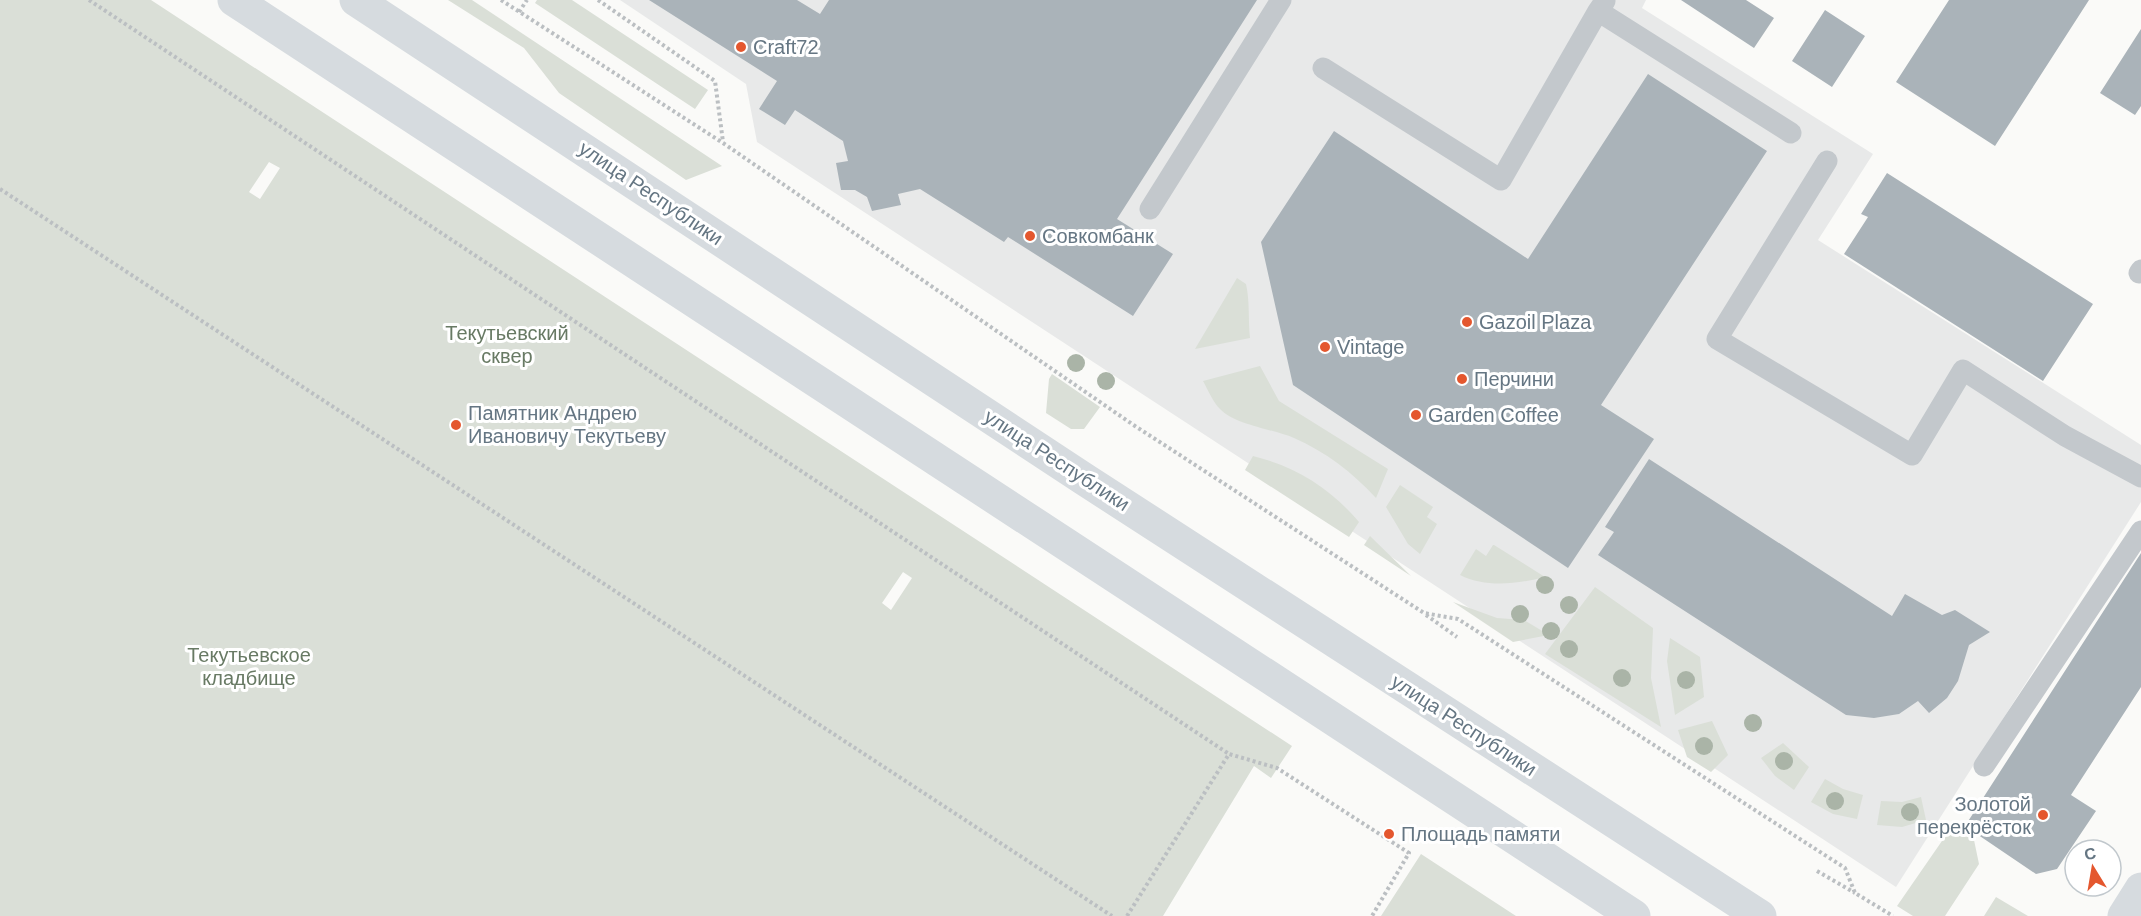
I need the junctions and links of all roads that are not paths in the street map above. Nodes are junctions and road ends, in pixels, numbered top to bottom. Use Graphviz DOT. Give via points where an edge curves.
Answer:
graph roads {
  1 [pos="234,0"];
  2 [pos="356,0"];
  3 [pos="1281,0"];
  4 [pos="1602,5"];
  5 [pos="1323,68"];
  6 [pos="1791,133"];
  7 [pos="1827,161"];
  8 [pos="1150,209"];
  9 [pos="2141,477"];
  10 [pos="2141,531"];
  11 [pos="1984,766"];
  12 [pos="2141,889"];
  13 [pos="1634,916"];
  14 [pos="1760,916"];
  15 [pos="2124,916"];
  1 -- 13 [label="main road"];
  2 -- 14 [label="main road, улица Республики" via="1084,479"];
  3 -- 8 [label="lane"];
  4 -- 5 [label="lane" via="1501,180"];
  4 -- 6 [label="lane"];
  7 -- 9 [label="lane" via="1717,339 1912,455 1963,370 2065,436"];
  10 -- 11 [label="lane"];
  12 -- 15 [label="main road"];
}
